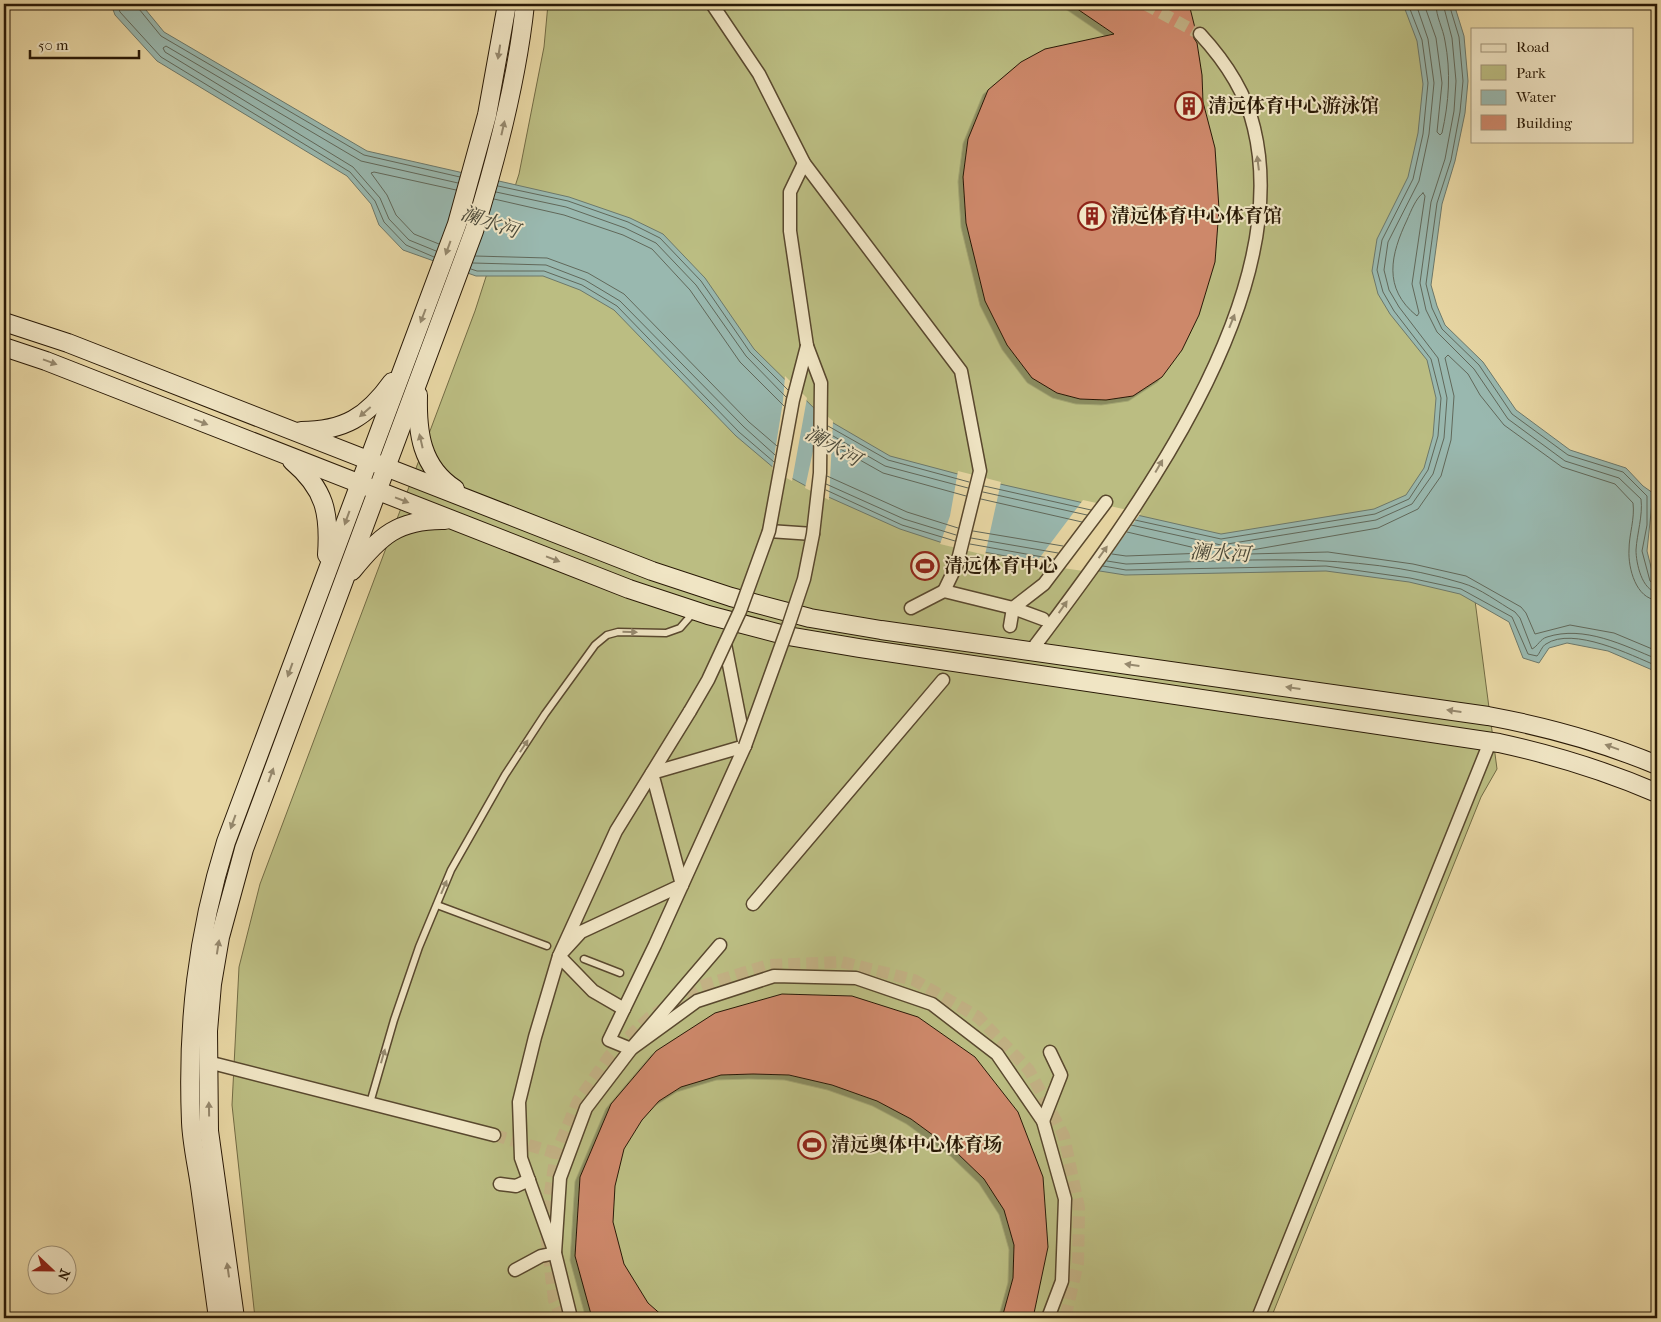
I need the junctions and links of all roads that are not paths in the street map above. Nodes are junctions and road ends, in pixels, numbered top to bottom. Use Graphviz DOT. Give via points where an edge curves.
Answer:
graph roads {
  1 [pos="506,4"];
  2 [pos="525,4"];
  3 [pos="712,4"];
  4 [pos="1200,34"];
  5 [pos="804,163"];
  6 [pos="4,322"];
  7 [pos="808,346"];
  8 [pos="4,347"];
  9 [pos="406,360"];
  10 [pos="418,382"];
  11 [pos="295,431"];
  12 [pos="282,453"];
  13 [pos="368,460"];
  14 [pos="386,467"];
  15 [pos="359,484"];
  16 [pos="377,490"];
  17 [pos="474,501"];
  18 [pos="1106,502"];
  19 [pos="453,520"];
  20 [pos="768,530"];
  21 [pos="813,534"];
  22 [pos="325,575"];
  23 [pos="342,583"];
  24 [pos="944,591"];
  25 [pos="911,608"];
  26 [pos="1013,608"];
  27 [pos="695,611"];
  28 [pos="1043,619"];
  29 [pos="1010,626"];
  30 [pos="724,644"];
  31 [pos="1031,651"];
  32 [pos="942,680"];
  33 [pos="1490,742"];
  34 [pos="745,746"];
  35 [pos="1657,765"];
  36 [pos="652,773"];
  37 [pos="1657,793"];
  38 [pos="682,885"];
  39 [pos="753,904"];
  40 [pos="437,906"];
  41 [pos="720,945"];
  42 [pos="547,946"];
  43 [pos="559,956"];
  44 [pos="584,959"];
  45 [pos="620,973"];
  46 [pos="624,1009"];
  47 [pos="631,1048"];
  48 [pos="1050,1052"];
  49 [pos="208,1062"];
  50 [pos="370,1103"];
  51 [pos="1043,1121"];
  52 [pos="494,1135"];
  53 [pos="529,1180"];
  54 [pos="500,1184"];
  55 [pos="555,1253"];
  56 [pos="515,1270"];
  57 [pos="218,1318"];
  58 [pos="235,1318"];
  59 [pos="571,1318"];
  60 [pos="1048,1318"];
  61 [pos="1258,1318"];
  1 -- 9 [label="street, one-way" via="497,64 474,168"];
  10 -- 2 [label="street, one-way" via="492,175 515,71"];
  3 -- 5 [label="street" via="759,74"];
  31 -- 4 [label="street, one-way" via="1134,508 1192,410 1216,362 1242,296 1255,243 1261,187 1254,128 1234,79"];
  5 -- 7 [label="street" via="790,192 790,231"];
  5 -- 24 [label="street" via="961,371 980,470 957,564"];
  6 -- 11 [label="street" via="68,343"];
  7 -- 20 [label="street, bridge" via="793,400"];
  7 -- 21 [label="street, bridge" via="821,383 820,473"];
  8 -- 12 [label="street, one-way"];
  9 -- 11 [label="street, one-way" via="376,402 350,423 334,429"];
  9 -- 13 [label="street"];
  10 -- 14 [label="street"];
  17 -- 10 [label="street, one-way" via="446,483 428,461 417,421"];
  11 -- 13 [label="street"];
  12 -- 15 [label="street"];
  12 -- 22 [label="street" via="306,473 322,498 328,538"];
  13 -- 14 [label="street"];
  13 -- 15 [label="street"];
  14 -- 16 [label="street"];
  14 -- 17 [label="street"];
  15 -- 16 [label="street"];
  15 -- 22 [label="street, one-way"];
  16 -- 19 [label="street, one-way"];
  16 -- 23 [label="street"];
  17 -- 31 [label="street" via="652,571 730,597 819,619"];
  18 -- 26 [label="street" via="1044,584"];
  19 -- 23 [label="street" via="420,521 394,529 368,551"];
  19 -- 27 [label="street, one-way" via="629,589"];
  20 -- 21 [label="street"];
  20 -- 30 [label="street, bridge" via="740,611"];
  21 -- 34 [label="street, bridge" via="790,624"];
  22 -- 57 [label="street, one-way" via="226,842 212,886 195,977 191,1024 192,1124"];
  49 -- 23 [label="street, one-way" via="212,984 230,893"];
  24 -- 25 [label="street"];
  24 -- 26 [label="street"];
  26 -- 28 [label="street"];
  26 -- 29 [label="street"];
  27 -- 33 [label="street" via="788,636 859,648"];
  40 -- 27 [label="lane, one-way" via="451,870 505,775 595,645 607,634 618,632 666,633 680,628"];
  30 -- 34 [label="street, bridge"];
  30 -- 36 [label="street, bridge" via="690,711"];
  35 -- 31 [label="street, one-way" via="1592,740 1547,727 1488,716"];
  32 -- 39 [label="street"];
  33 -- 37 [label="street" via="1541,752 1594,768"];
  33 -- 61 [label="street"];
  34 -- 36 [label="street"];
  34 -- 38 [label="street"];
  36 -- 38 [label="street"];
  36 -- 43 [label="street" via="616,831"];
  38 -- 43 [label="street" via="581,932"];
  38 -- 46 [label="street"];
  40 -- 42 [label="lane"];
  50 -- 40 [label="lane, one-way" via="394,1020"];
  41 -- 47 [label="street"];
  43 -- 46 [label="street" via="593,991"];
  43 -- 53 [label="street" via="520,1102 521,1158"];
  44 -- 45 [label="lane"];
  46 -- 47 [label="street" via="610,1040"];
  47 -- 51 [label="street" via="697,1001 774,976 856,978 932,1004 997,1054"];
  47 -- 55 [label="street" via="586,1108 566,1161 560,1178"];
  48 -- 51 [label="street" via="1061,1076"];
  49 -- 50 [label="street"];
  58 -- 49 [label="street, one-way" via="209,1131"];
  50 -- 52 [label="street"];
  51 -- 60 [label="street" via="1065,1199 1062,1281"];
  53 -- 54 [label="street" via="516,1186"];
  53 -- 55 [label="street"];
  55 -- 56 [label="street" via="541,1256"];
  55 -- 59 [label="street"];
}
